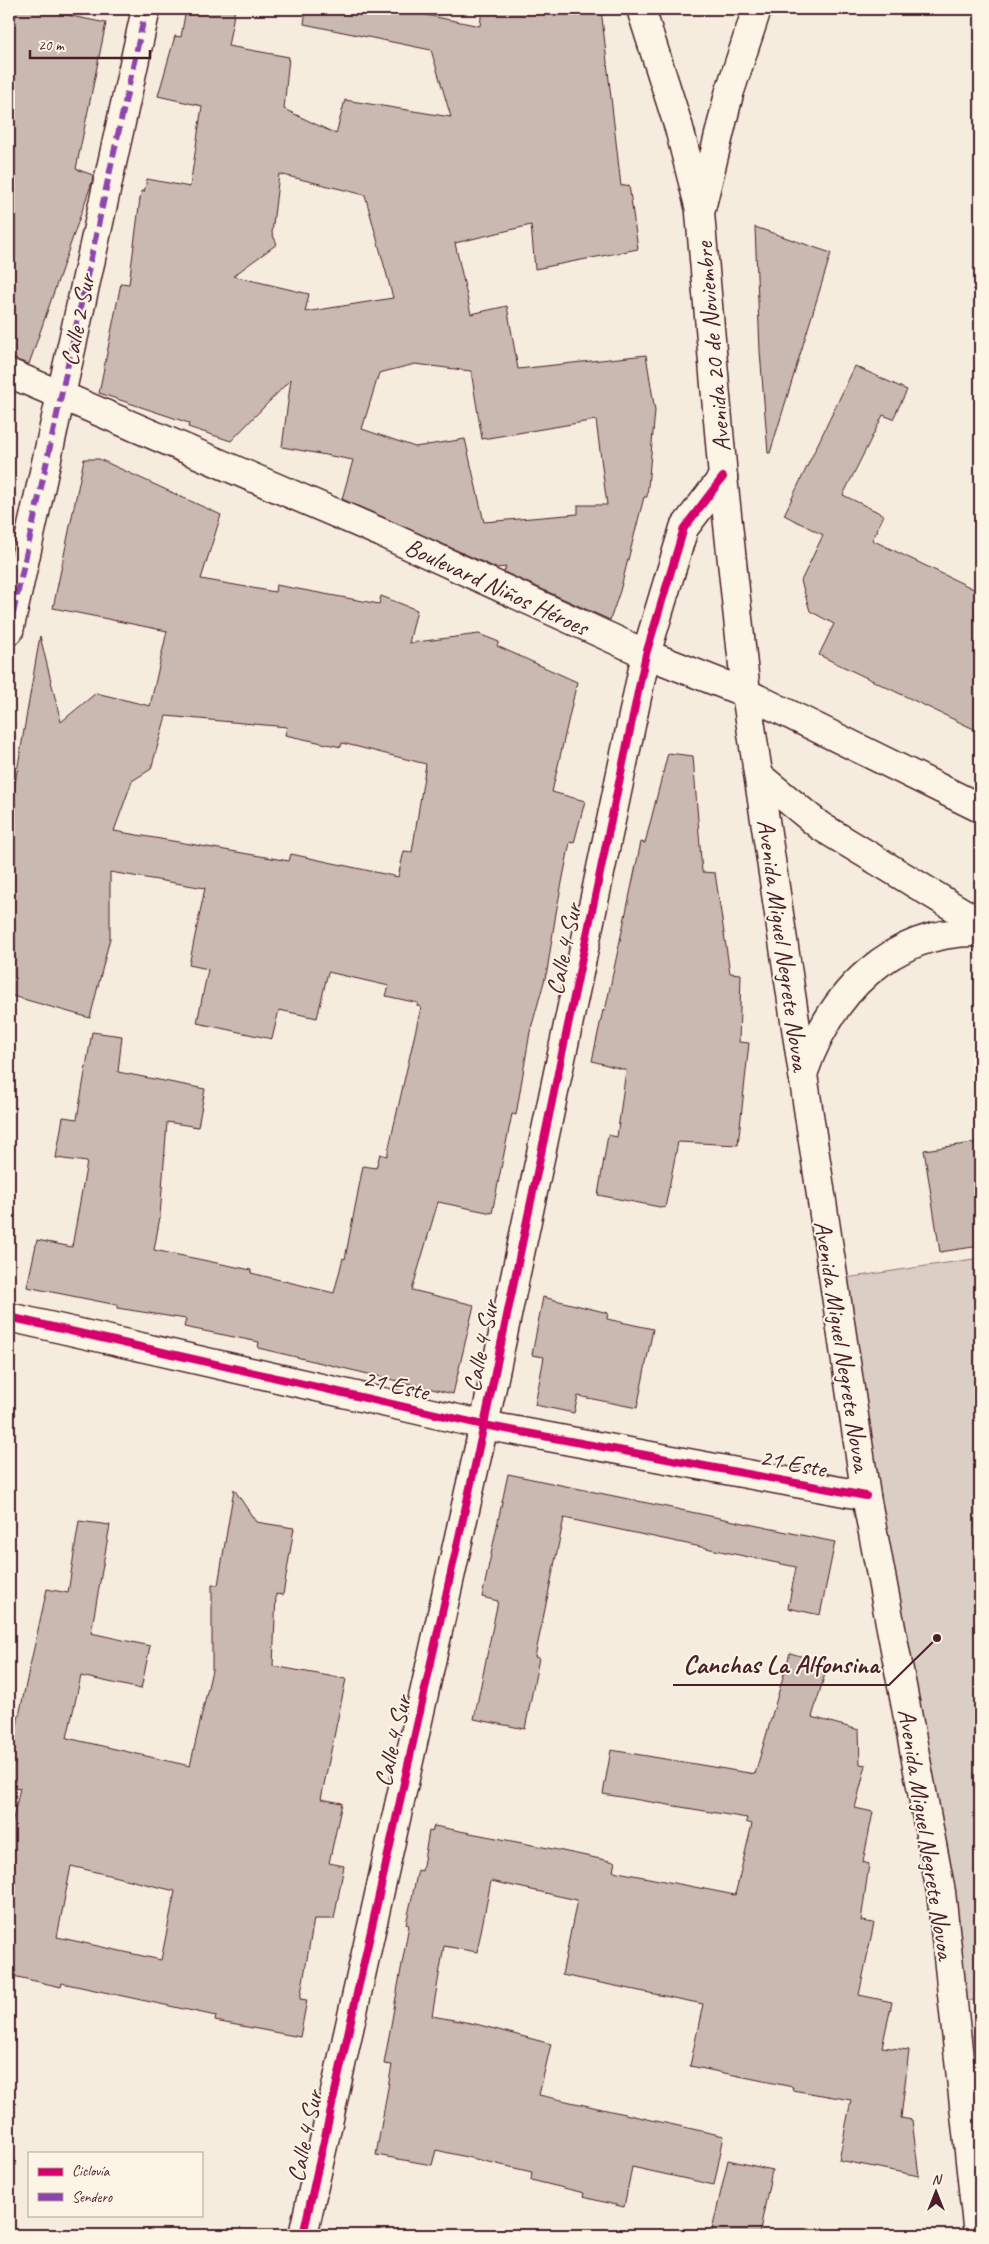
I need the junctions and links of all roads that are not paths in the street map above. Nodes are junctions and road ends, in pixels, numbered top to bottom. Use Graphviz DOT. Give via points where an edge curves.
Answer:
graph roads {
  1 [pos="146,9"];
  2 [pos="641,9"];
  3 [pos="757,9"];
  4 [pos="700,213"];
  5 [pos="9,373"];
  6 [pos="62,396"];
  7 [pos="723,477"];
  8 [pos="9,631"];
  9 [pos="646,654"];
  10 [pos="746,693"];
  11 [pos="758,776"];
  12 [pos="980,808"];
  13 [pos="980,923"];
  14 [pos="980,932"];
  15 [pos="802,1077"];
  16 [pos="9,1317"];
  17 [pos="484,1424"];
  18 [pos="866,1496"];
  19 [pos="303,2235"];
  20 [pos="978,2235"];
  1 -- 6 [label="main road, Calle 2 Sur"];
  2 -- 4 [label="main road" via="679,128"];
  3 -- 4 [label="main road, Avenida 20 de Noviembre" via="729,94"];
  4 -- 7 [label="main road, Avenida 20 de Noviembre"];
  5 -- 6 [label="main road, Boulevard Niños Héroes"];
  6 -- 8 [label="main road, Calle 2 Sur"];
  6 -- 9 [label="main road, Boulevard Niños Héroes" via="382,533"];
  7 -- 9 [label="main road, Calle 4 Sur" via="684,528"];
  7 -- 10 [label="main road, Avenida 20 de Noviembre"];
  9 -- 10 [label="main road, Boulevard Niños Héroes"];
  9 -- 17 [label="main road, Calle 4 Sur"];
  10 -- 11 [label="main road, Avenida Miguel Negrete Novoa"];
  10 -- 12 [label="main road, Boulevard Niños Héroes"];
  11 -- 13 [label="main road" via="820,826"];
  11 -- 15 [label="main road, Avenida Miguel Negrete Novoa"];
  14 -- 15 [label="main road" via="941,936 916,944 868,972 827,1019 812,1047"];
  15 -- 18 [label="main road, Avenida Miguel Negrete Novoa"];
  16 -- 17 [label="main road, 21 Este"];
  17 -- 18 [label="main road, 21 Este"];
  17 -- 19 [label="main road, Calle 4 Sur"];
  18 -- 20 [label="main road, Avenida Miguel Negrete Novoa" via="941,1892"];
}
